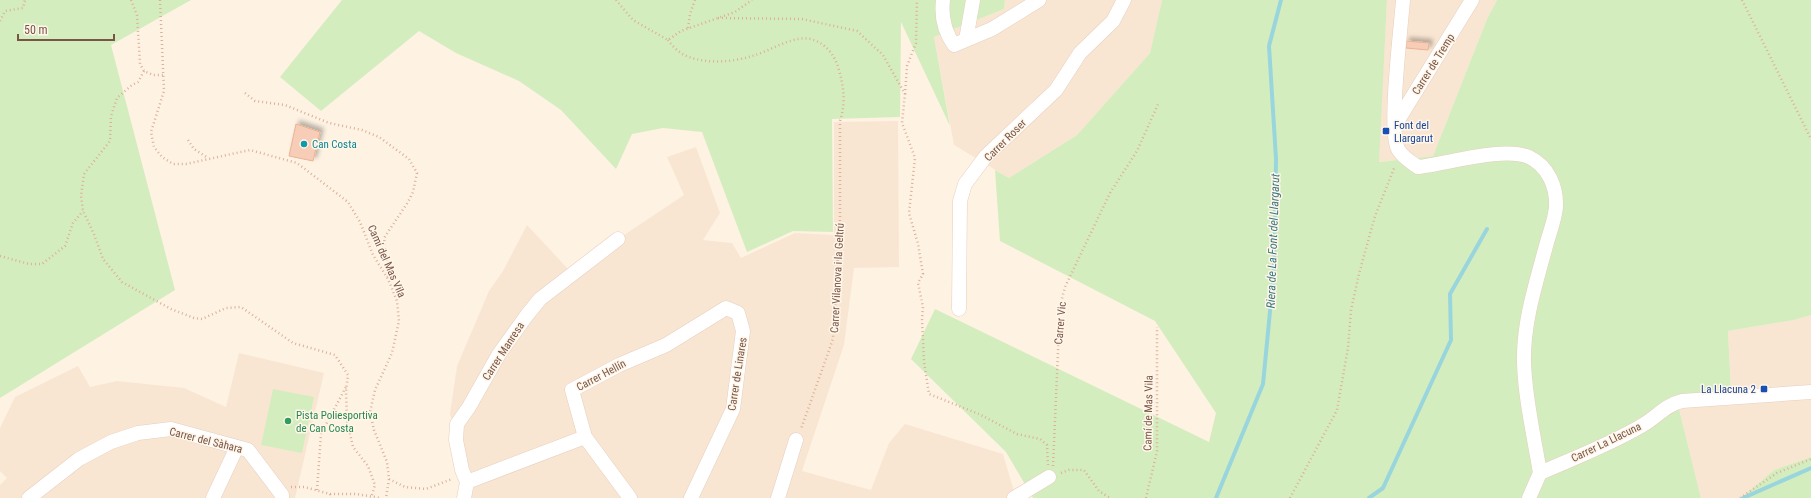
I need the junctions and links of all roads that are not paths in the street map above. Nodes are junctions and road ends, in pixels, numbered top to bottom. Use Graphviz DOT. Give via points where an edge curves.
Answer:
graph roads {
  1 [pos="943,0"];
  2 [pos="973,0"];
  3 [pos="1039,0"];
  4 [pos="1124,0"];
  5 [pos="1403,0"];
  6 [pos="1472,0"];
  7 [pos="960,42"];
  8 [pos="1393,127"];
  9 [pos="618,239"];
  10 [pos="959,309"];
  11 [pos="738,313"];
  12 [pos="1811,392"];
  13 [pos="585,437"];
  14 [pos="796,440"];
  15 [pos="237,448"];
  16 [pos="1540,473"];
  17 [pos="1049,477"];
  18 [pos="467,482"];
  19 [pos="280,494"];
  20 [pos="29,498"];
  21 [pos="213,498"];
  22 [pos="464,498"];
  23 [pos="630,498"];
  24 [pos="691,498"];
  25 [pos="778,498"];
  26 [pos="1014,498"];
  27 [pos="1529,498"];
  1 -- 7 [label="street" via="942,12 946,34"];
  2 -- 7 [label="street"];
  3 -- 7 [label="street" via="992,29"];
  4 -- 10 [label="street, Carrer Roser" via="1113,21 1080,53 1056,90 986,156 965,184 960,201"];
  5 -- 8 [label="street"];
  6 -- 8 [label="street, Carrer de Tremp"];
  8 -- 16 [label="street" via="1397,149 1405,159 1418,167 1513,153 1529,158 1545,168 1554,187 1556,208 1534,292 1524,361"];
  9 -- 18 [label="street, Carrer Manresa" via="540,299 499,354 457,424 456,440"];
  11 -- 13 [label="street, Carrer Hellín" via="726,308 666,345 619,365 572,390"];
  11 -- 24 [label="street, Carrer de Linares" via="743,331 733,409"];
  12 -- 16 [label="street, Carrer La Llacuna" via="1672,403 1642,426"];
  13 -- 18 [label="street"];
  13 -- 23 [label="street, Carrer Hellín"];
  14 -- 25 [label="street"];
  15 -- 19 [label="street, Carrer del Sàhara" via="248,450"];
  15 -- 20 [label="street, Carrer del Sàhara" via="171,429 138,433 111,442 79,458"];
  15 -- 21 [label="street"];
  16 -- 27 [label="street"];
  17 -- 26 [label="street"];
  18 -- 22 [label="street, Carrer Manresa"];
}
